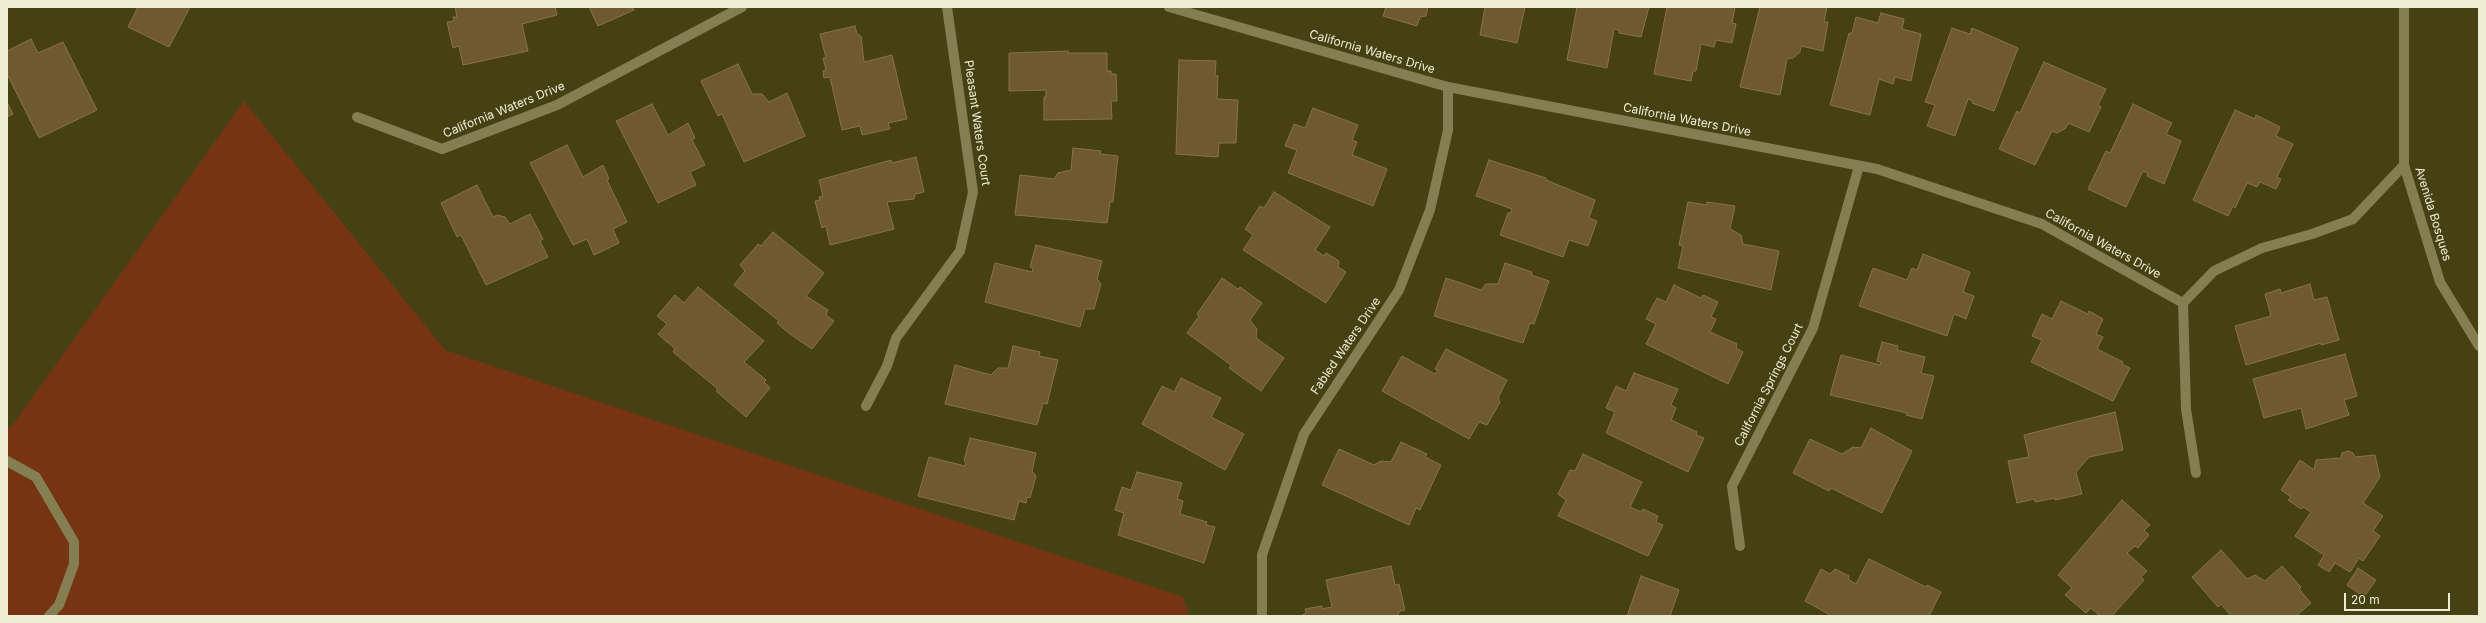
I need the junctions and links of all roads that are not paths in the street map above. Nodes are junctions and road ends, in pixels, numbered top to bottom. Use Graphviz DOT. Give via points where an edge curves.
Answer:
graph roads {
  1 [pos="742,7"];
  2 [pos="947,7"];
  3 [pos="1169,7"];
  4 [pos="2404,7"];
  5 [pos="1448,87"];
  6 [pos="357,117"];
  7 [pos="2404,165"];
  8 [pos="1859,166"];
  9 [pos="2183,303"];
  10 [pos="2479,346"];
  11 [pos="866,406"];
  12 [pos="7,461"];
  13 [pos="2196,473"];
  14 [pos="1740,546"];
  15 [pos="49,616"];
  16 [pos="1262,616"];
  1 -- 6 [label="street, California Waters Drive" via="557,105 442,148"];
  2 -- 11 [label="street, Pleasant Waters Court" via="973,192 960,251 896,338 887,366"];
  3 -- 5 [label="street, California Waters Drive"];
  4 -- 7 [label="street, Avenida Bosques"];
  5 -- 8 [label="street, California Waters Drive"];
  5 -- 16 [label="street, Fabled Waters Drive" via="1448,130 1430,210 1399,290 1304,434 1262,555"];
  7 -- 9 [label="street" via="2353,219 2262,248 2214,271"];
  7 -- 10 [label="street, Avenida Bosques" via="2440,282"];
  8 -- 9 [label="street, California Waters Drive" via="1877,169 2042,224"];
  8 -- 14 [label="street, California Springs Court" via="1813,328 1732,486"];
  9 -- 13 [label="street" via="2186,409"];
  12 -- 15 [label="street" via="36,477 74,542 74,564 59,605"];
}
